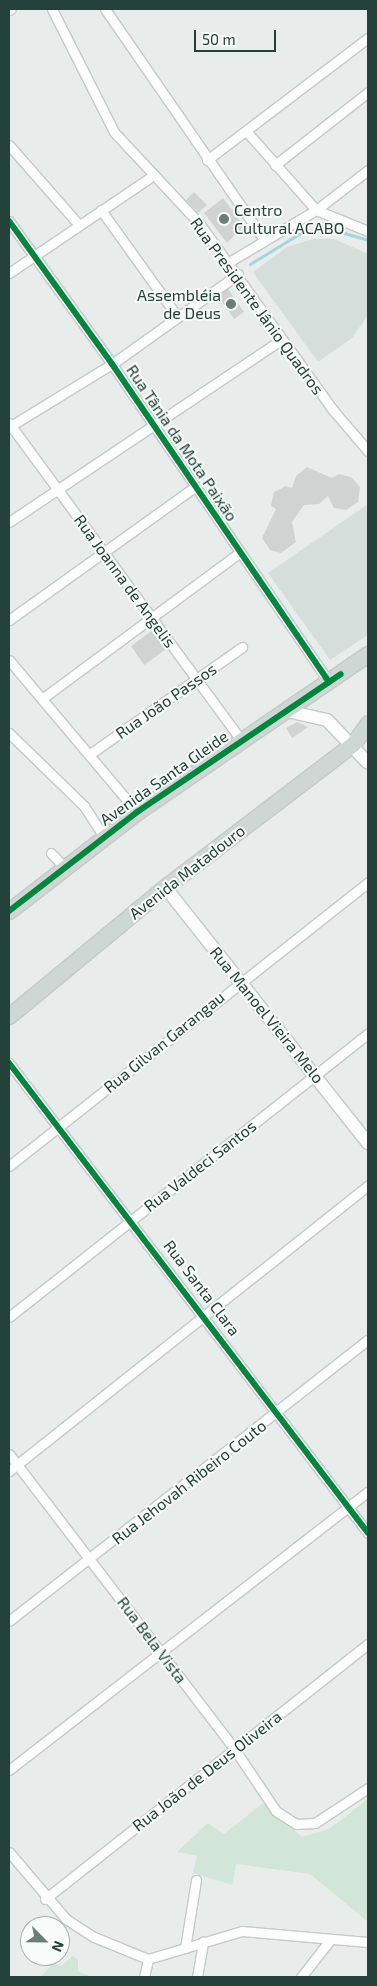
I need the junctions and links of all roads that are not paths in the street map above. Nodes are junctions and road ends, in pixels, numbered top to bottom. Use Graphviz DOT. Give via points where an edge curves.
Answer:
graph roads {
  1 [pos="52,9"];
  2 [pos="105,9"];
  3 [pos="368,38"];
  4 [pos="368,92"];
  5 [pos="247,132"];
  6 [pos="9,145"];
  7 [pos="207,160"];
  8 [pos="275,165"];
  9 [pos="368,170"];
  10 [pos="154,175"];
  11 [pos="101,210"];
  12 [pos="316,210"];
  13 [pos="9,221"];
  14 [pos="78,225"];
  15 [pos="368,231"];
  16 [pos="263,238"];
  17 [pos="36,254"];
  18 [pos="229,262"];
  19 [pos="9,273"];
  20 [pos="238,274"];
  21 [pos="177,316"];
  22 [pos="281,340"];
  23 [pos="112,364"];
  24 [pos="10,425"];
  25 [pos="154,425"];
  26 [pos="368,451"];
  27 [pos="58,487"];
  28 [pos="195,487"];
  29 [pos="9,522"];
  30 [pos="104,552"];
  31 [pos="239,553"];
  32 [pos="152,617"];
  33 [pos="9,620"];
  34 [pos="242,647"];
  35 [pos="368,654"];
  36 [pos="9,660"];
  37 [pos="196,680"];
  38 [pos="329,682"];
  39 [pos="43,698"];
  40 [pos="287,711"];
  41 [pos="368,723"];
  42 [pos="368,732"];
  43 [pos="9,733"];
  44 [pos="241,740"];
  45 [pos="352,744"];
  46 [pos="90,754"];
  47 [pos="368,763"];
  48 [pos="137,812"];
  49 [pos="104,838"];
  50 [pos="51,854"];
  51 [pos="63,866"];
  52 [pos="368,882"];
  53 [pos="165,887"];
  54 [pos="9,911"];
  55 [pos="240,980"];
  56 [pos="9,1016"];
  57 [pos="368,1034"];
  58 [pos="9,1063"];
  59 [pos="315,1075"];
  60 [pos="59,1128"];
  61 [pos="368,1143"];
  62 [pos="9,1166"];
  63 [pos="368,1185"];
  64 [pos="133,1219"];
  65 [pos="204,1315"];
  66 [pos="9,1317"];
  67 [pos="368,1340"];
  68 [pos="278,1411"];
  69 [pos="9,1454"];
  70 [pos="17,1465"];
  71 [pos="9,1471"];
  72 [pos="368,1492"];
  73 [pos="348,1508"];
  74 [pos="368,1533"];
  75 [pos="91,1559"];
  76 [pos="9,1622"];
  77 [pos="368,1644"];
  78 [pos="161,1653"];
  79 [pos="235,1750"];
  80 [pos="9,1770"];
  81 [pos="368,1788"];
  82 [pos="9,1852"];
  83 [pos="196,1880"];
  84 [pos="45,1898"];
  85 [pos="330,1940"];
  86 [pos="203,1942"];
  87 [pos="368,1942"];
  88 [pos="185,1948"];
  89 [pos="148,1959"];
  90 [pos="144,1977"];
  91 [pos="197,1977"];
  92 [pos="301,1977"];
  1 -- 10 [label="street, Rua Presidente Jânio Quadros" via="110,125"];
  2 -- 7 [label="street"];
  3 -- 5 [label="street"];
  4 -- 8 [label="street"];
  5 -- 7 [label="street"];
  5 -- 8 [label="street"];
  6 -- 14 [label="street"];
  7 -- 16 [label="street"];
  8 -- 12 [label="street"];
  9 -- 12 [label="street"];
  10 -- 11 [label="street"];
  10 -- 18 [label="street, Rua Presidente Jânio Quadros"];
  11 -- 14 [label="street"];
  11 -- 21 [label="street"];
  12 -- 15 [label="street"];
  12 -- 16 [label="street"];
  13 -- 17 [label="street, Rua Tânia da Mota Paixão"];
  14 -- 17 [label="street"];
  16 -- 18 [label="street"];
  17 -- 19 [label="street"];
  17 -- 23 [label="street, Rua Tânia da Mota Paixão"];
  18 -- 20 [label="street, Rua Presidente Jânio Quadros"];
  20 -- 21 [label="street"];
  20 -- 22 [label="street, Rua Presidente Jânio Quadros"];
  21 -- 23 [label="street"];
  22 -- 25 [label="street"];
  22 -- 26 [label="street, Rua Presidente Jânio Quadros"];
  23 -- 24 [label="street"];
  23 -- 25 [label="street, Rua Tânia da Mota Paixão"];
  24 -- 27 [label="street, Rua Joanna de Angelis"];
  25 -- 27 [label="street"];
  25 -- 28 [label="street, Rua Tânia da Mota Paixão"];
  27 -- 29 [label="street"];
  27 -- 30 [label="street, Rua Joanna de Angelis"];
  28 -- 30 [label="street"];
  28 -- 31 [label="street, Rua Tânia da Mota Paixão"];
  30 -- 32 [label="street, Rua Joanna de Angelis"];
  30 -- 33 [label="street"];
  31 -- 32 [label="street"];
  31 -- 38 [label="street, Rua Tânia da Mota Paixão"];
  32 -- 37 [label="street, Rua Joanna de Angelis"];
  32 -- 39 [label="street"];
  34 -- 37 [label="street, Rua João Passos"];
  35 -- 38 [label="main road, Avenida Santa Gleide"];
  36 -- 39 [label="street"];
  37 -- 44 [label="street, Rua Joanna de Angelis"];
  37 -- 46 [label="street, Rua João Passos"];
  38 -- 40 [label="main road, Avenida Santa Gleide"];
  39 -- 46 [label="street"];
  40 -- 44 [label="main road, Avenida Santa Gleide"];
  40 -- 45 [label="street" via="327,720"];
  41 -- 45 [label="main road"];
  42 -- 45 [label="street, Avenida Matadouro"];
  43 -- 49 [label="street" via="84,806"];
  44 -- 48 [label="main road, Avenida Santa Gleide"];
  45 -- 47 [label="street"];
  45 -- 53 [label="main road, Avenida Matadouro"];
  46 -- 48 [label="street"];
  48 -- 49 [label="main road, Avenida Santa Gleide"];
  49 -- 51 [label="main road, Avenida Santa Gleide"];
  50 -- 51 [label="street"];
  51 -- 54 [label="main road, Avenida Santa Gleide"];
  52 -- 55 [label="street, Rua Gilvan Garangau"];
  53 -- 55 [label="street, Rua Manoel Vieira Melo"];
  53 -- 56 [label="main road, Avenida Matadouro"];
  55 -- 59 [label="street, Rua Manoel Vieira Melo"];
  55 -- 60 [label="street, Rua Gilvan Garangau"];
  57 -- 59 [label="street, Rua Valdeci Santos"];
  58 -- 60 [label="street, Rua Santa Clara"];
  59 -- 61 [label="street, Rua Manoel Vieira Melo"];
  59 -- 64 [label="street, Rua Valdeci Santos"];
  60 -- 62 [label="street, Rua Gilvan Garangau"];
  60 -- 64 [label="street, Rua Santa Clara"];
  63 -- 65 [label="street"];
  64 -- 65 [label="street, Rua Santa Clara"];
  64 -- 66 [label="street, Rua Valdeci Santos"];
  65 -- 68 [label="street, Rua Santa Clara"];
  65 -- 70 [label="street"];
  67 -- 68 [label="street, Rua Jehovah Ribeiro Couto"];
  68 -- 73 [label="street, Rua Santa Clara"];
  68 -- 75 [label="street, Rua Jehovah Ribeiro Couto"];
  69 -- 70 [label="street, Rua Bela Vista"];
  70 -- 71 [label="street"];
  70 -- 75 [label="street, Rua Bela Vista"];
  72 -- 73 [label="street"];
  73 -- 74 [label="street, Rua Santa Clara"];
  73 -- 78 [label="street"];
  75 -- 76 [label="street, Rua Jehovah Ribeiro Couto"];
  75 -- 78 [label="street, Rua Bela Vista"];
  77 -- 79 [label="street, Rua João de Deus Oliveira"];
  78 -- 79 [label="street, Rua Bela Vista"];
  78 -- 80 [label="street"];
  79 -- 81 [label="street, Rua Bela Vista" via="272,1806 296,1824 324,1820"];
  79 -- 84 [label="street, Rua João de Deus Oliveira"];
  82 -- 84 [label="street"];
  83 -- 88 [label="street"];
  84 -- 89 [label="street" via="79,1928"];
  85 -- 86 [label="street" via="242,1931"];
  85 -- 87 [label="street"];
  85 -- 92 [label="street"];
  86 -- 88 [label="street"];
  86 -- 91 [label="street"];
  88 -- 89 [label="street"];
  89 -- 90 [label="street"];
}
